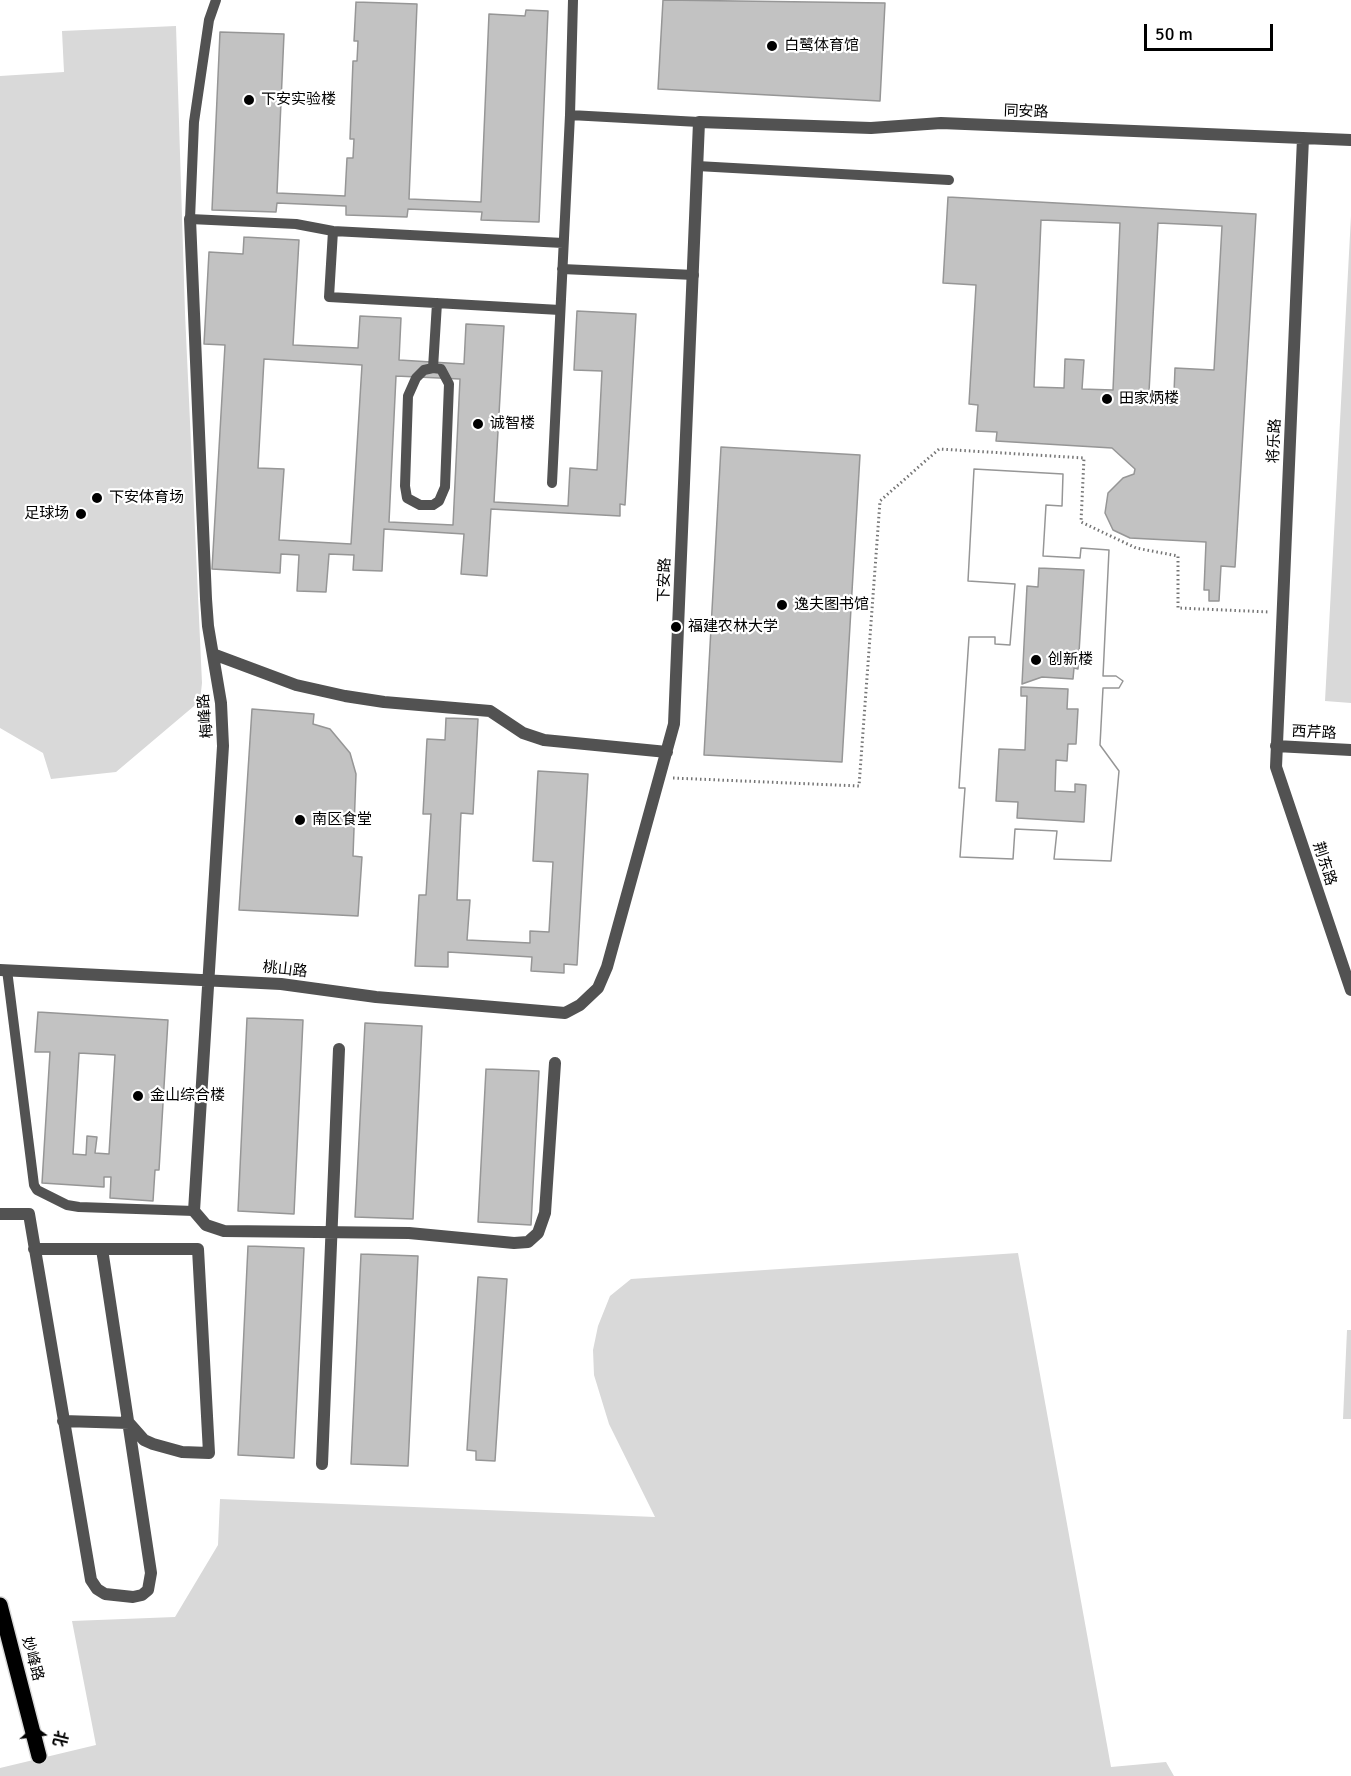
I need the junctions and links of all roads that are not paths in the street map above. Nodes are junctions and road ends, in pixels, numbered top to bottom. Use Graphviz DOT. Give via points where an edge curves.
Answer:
graph roads {
  1 [pos="216,0"];
  2 [pos="573,0"];
  3 [pos="570,116"];
  4 [pos="699,122"];
  5 [pos="1303,138"];
  6 [pos="1351,140"];
  7 [pos="698,166"];
  8 [pos="949,180"];
  9 [pos="190,219"];
  10 [pos="333,231"];
  11 [pos="563,243"];
  12 [pos="562,269"];
  13 [pos="694,275"];
  14 [pos="437,303"];
  15 [pos="560,310"];
  16 [pos="433,368"];
  17 [pos="552,483"];
  18 [pos="213,654"];
  19 [pos="1276,746"];
  20 [pos="1351,750"];
  21 [pos="667,752"];
  22 [pos="4,970"];
  23 [pos="206,978"];
  24 [pos="1351,990"];
  25 [pos="565,1013"];
  26 [pos="339,1049"];
  27 [pos="555,1063"];
  28 [pos="194,1211"];
  29 [pos="0,1214"];
  30 [pos="331,1232"];
  31 [pos="34,1249"];
  32 [pos="102,1249"];
  33 [pos="63,1421"];
  34 [pos="129,1423"];
  35 [pos="322,1464"];
  36 [pos="0,1605"];
  37 [pos="39,1756"];
  1 -- 9 [label="lane" via="209,20 195,122"];
  2 -- 3 [label="lane"];
  3 -- 4 [label="lane"];
  3 -- 11 [label="lane"];
  4 -- 5 [label="street, 同安路" via="871,128 941,123"];
  4 -- 7 [label="street, 下安路"];
  5 -- 6 [label="street, 同安路"];
  5 -- 19 [label="street, 将乐路"];
  7 -- 8 [label="lane"];
  7 -- 13 [label="street, 下安路"];
  9 -- 10 [label="lane" via="296,224"];
  9 -- 18 [label="street, 梅峰路" via="206,599"];
  10 -- 11 [label="lane"];
  10 -- 14 [label="lane" via="329,297"];
  11 -- 12 [label="lane"];
  12 -- 13 [label="lane"];
  12 -- 15 [label="lane"];
  13 -- 21 [label="street, 下安路" via="674,724"];
  14 -- 15 [label="lane"];
  14 -- 16 [label="lane"];
  15 -- 17 [label="lane"];
  16 -- 16 [label="lane" via="416,378 408,396 405,486 407,498 420,505 439,501 444,486 449,384 441,369"];
  18 -- 21 [label="street" via="276,678 345,696 490,711 523,733 544,740"];
  18 -- 23 [label="street, 梅峰路" via="223,746"];
  19 -- 20 [label="street, 西芹路"];
  19 -- 24 [label="street, 荆东路" via="1276,767"];
  21 -- 25 [label="street, 下安路" via="603,979 580,1005"];
  22 -- 23 [label="street, 桃山路"];
  22 -- 28 [label="lane" via="37,1190 79,1208"];
  23 -- 25 [label="street, 桃山路"];
  23 -- 28 [label="street, 梅峰路"];
  26 -- 30 [label="street"];
  27 -- 30 [label="street" via="545,1213 542,1227 533,1239 514,1243 437,1235"];
  28 -- 30 [label="street" via="206,1225 224,1231"];
  29 -- 31 [label="street" via="29,1214"];
  30 -- 35 [label="street"];
  31 -- 32 [label="street"];
  31 -- 33 [label="street"];
  32 -- 34 [label="street"];
  32 -- 34 [label="street" via="198,1248 208,1453 182,1452 153,1444"];
  33 -- 34 [label="street"];
  33 -- 34 [label="street" via="91,1580 97,1589 118,1597 142,1595 151,1584"];
  36 -- 37 [label="main road, 妙峰路"];
}
